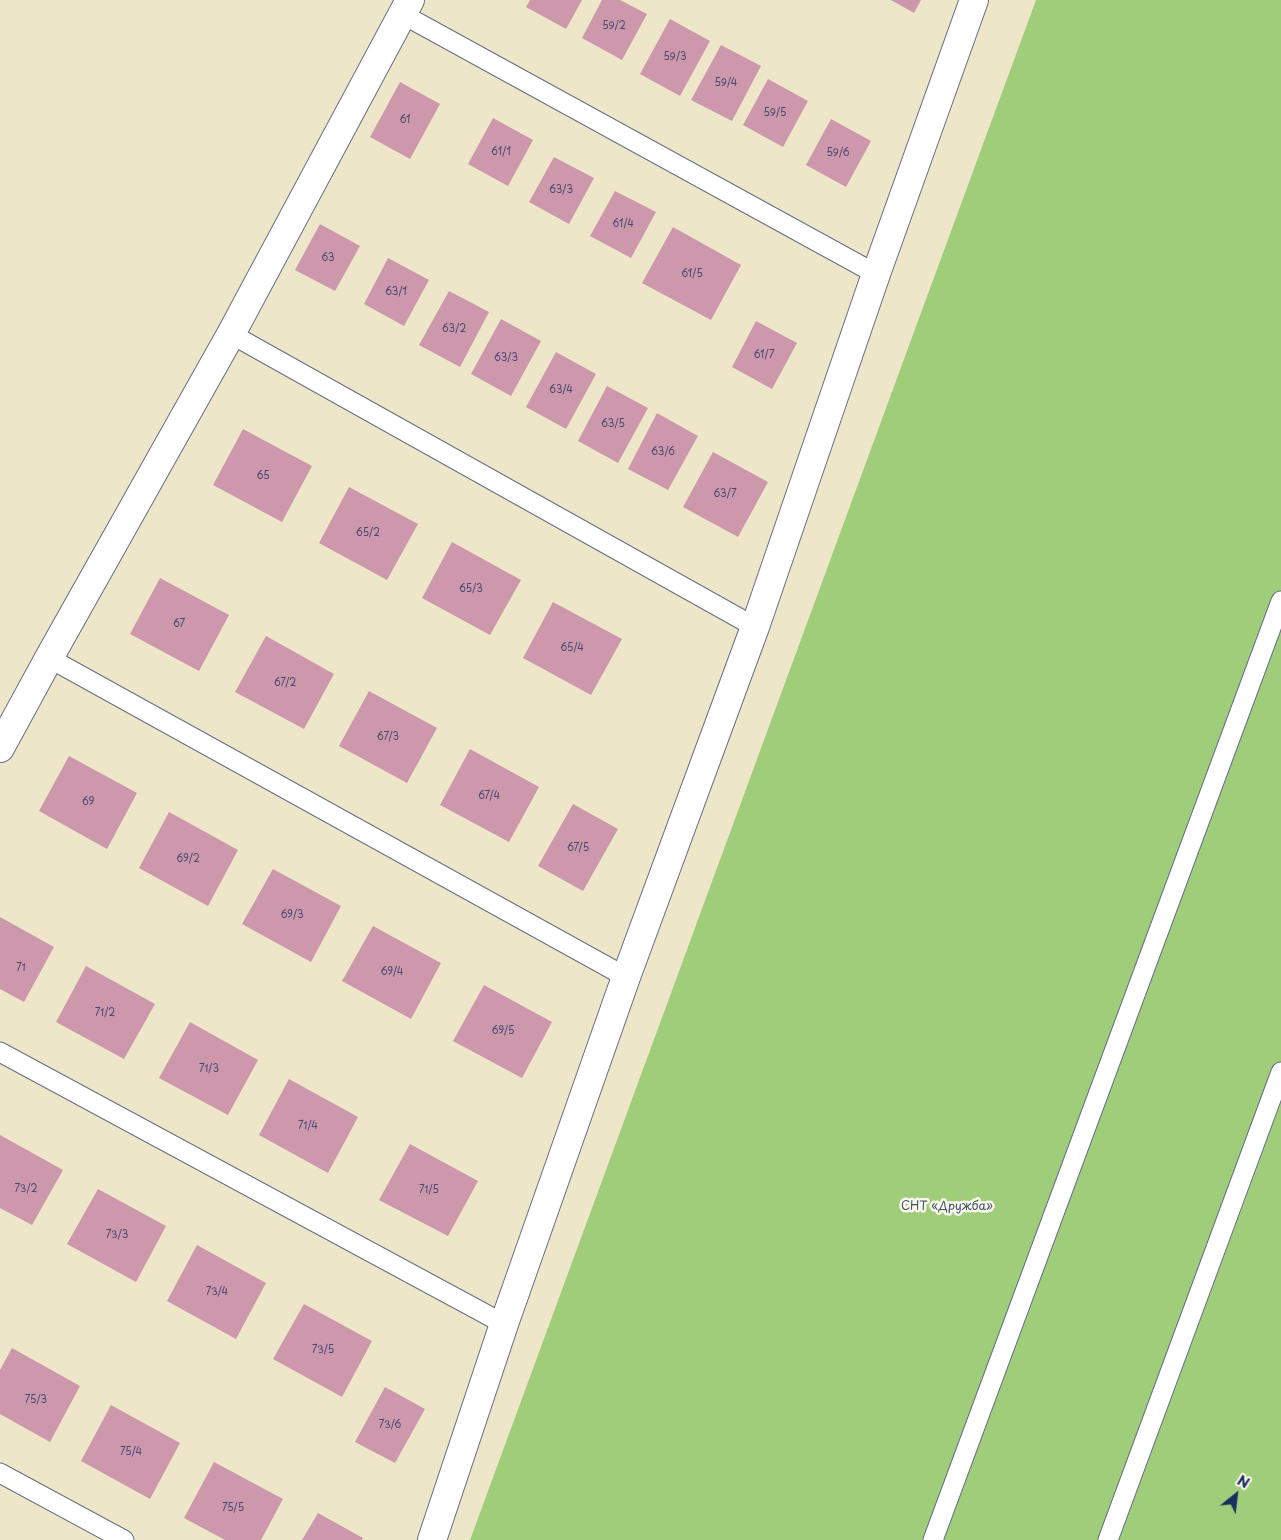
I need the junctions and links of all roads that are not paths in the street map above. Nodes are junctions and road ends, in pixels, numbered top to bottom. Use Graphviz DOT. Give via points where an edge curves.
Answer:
graph roads {
  1 [pos="974,0"];
  2 [pos="406,7"];
  3 [pos="876,274"];
  4 [pos="231,334"];
  5 [pos="1281,601"];
  6 [pos="755,627"];
  7 [pos="1276,631"];
  8 [pos="49,658"];
  9 [pos="0,748"];
  10 [pos="626,977"];
  11 [pos="0,1052"];
  12 [pos="1281,1072"];
  13 [pos="504,1324"];
  14 [pos="0,1472"];
  15 [pos="124,1540"];
  16 [pos="432,1540"];
  17 [pos="933,1540"];
  18 [pos="1108,1540"];
  1 -- 3 [label="street"];
  2 -- 3 [label="lane"];
  2 -- 4 [label="street"];
  3 -- 6 [label="street"];
  4 -- 6 [label="lane"];
  4 -- 8 [label="street"];
  5 -- 7 [label="lane"];
  6 -- 10 [label="street"];
  7 -- 17 [label="lane"];
  8 -- 9 [label="street"];
  8 -- 10 [label="lane"];
  10 -- 13 [label="street"];
  11 -- 13 [label="lane"];
  12 -- 18 [label="lane"];
  13 -- 16 [label="street"];
  14 -- 15 [label="lane"];
}
